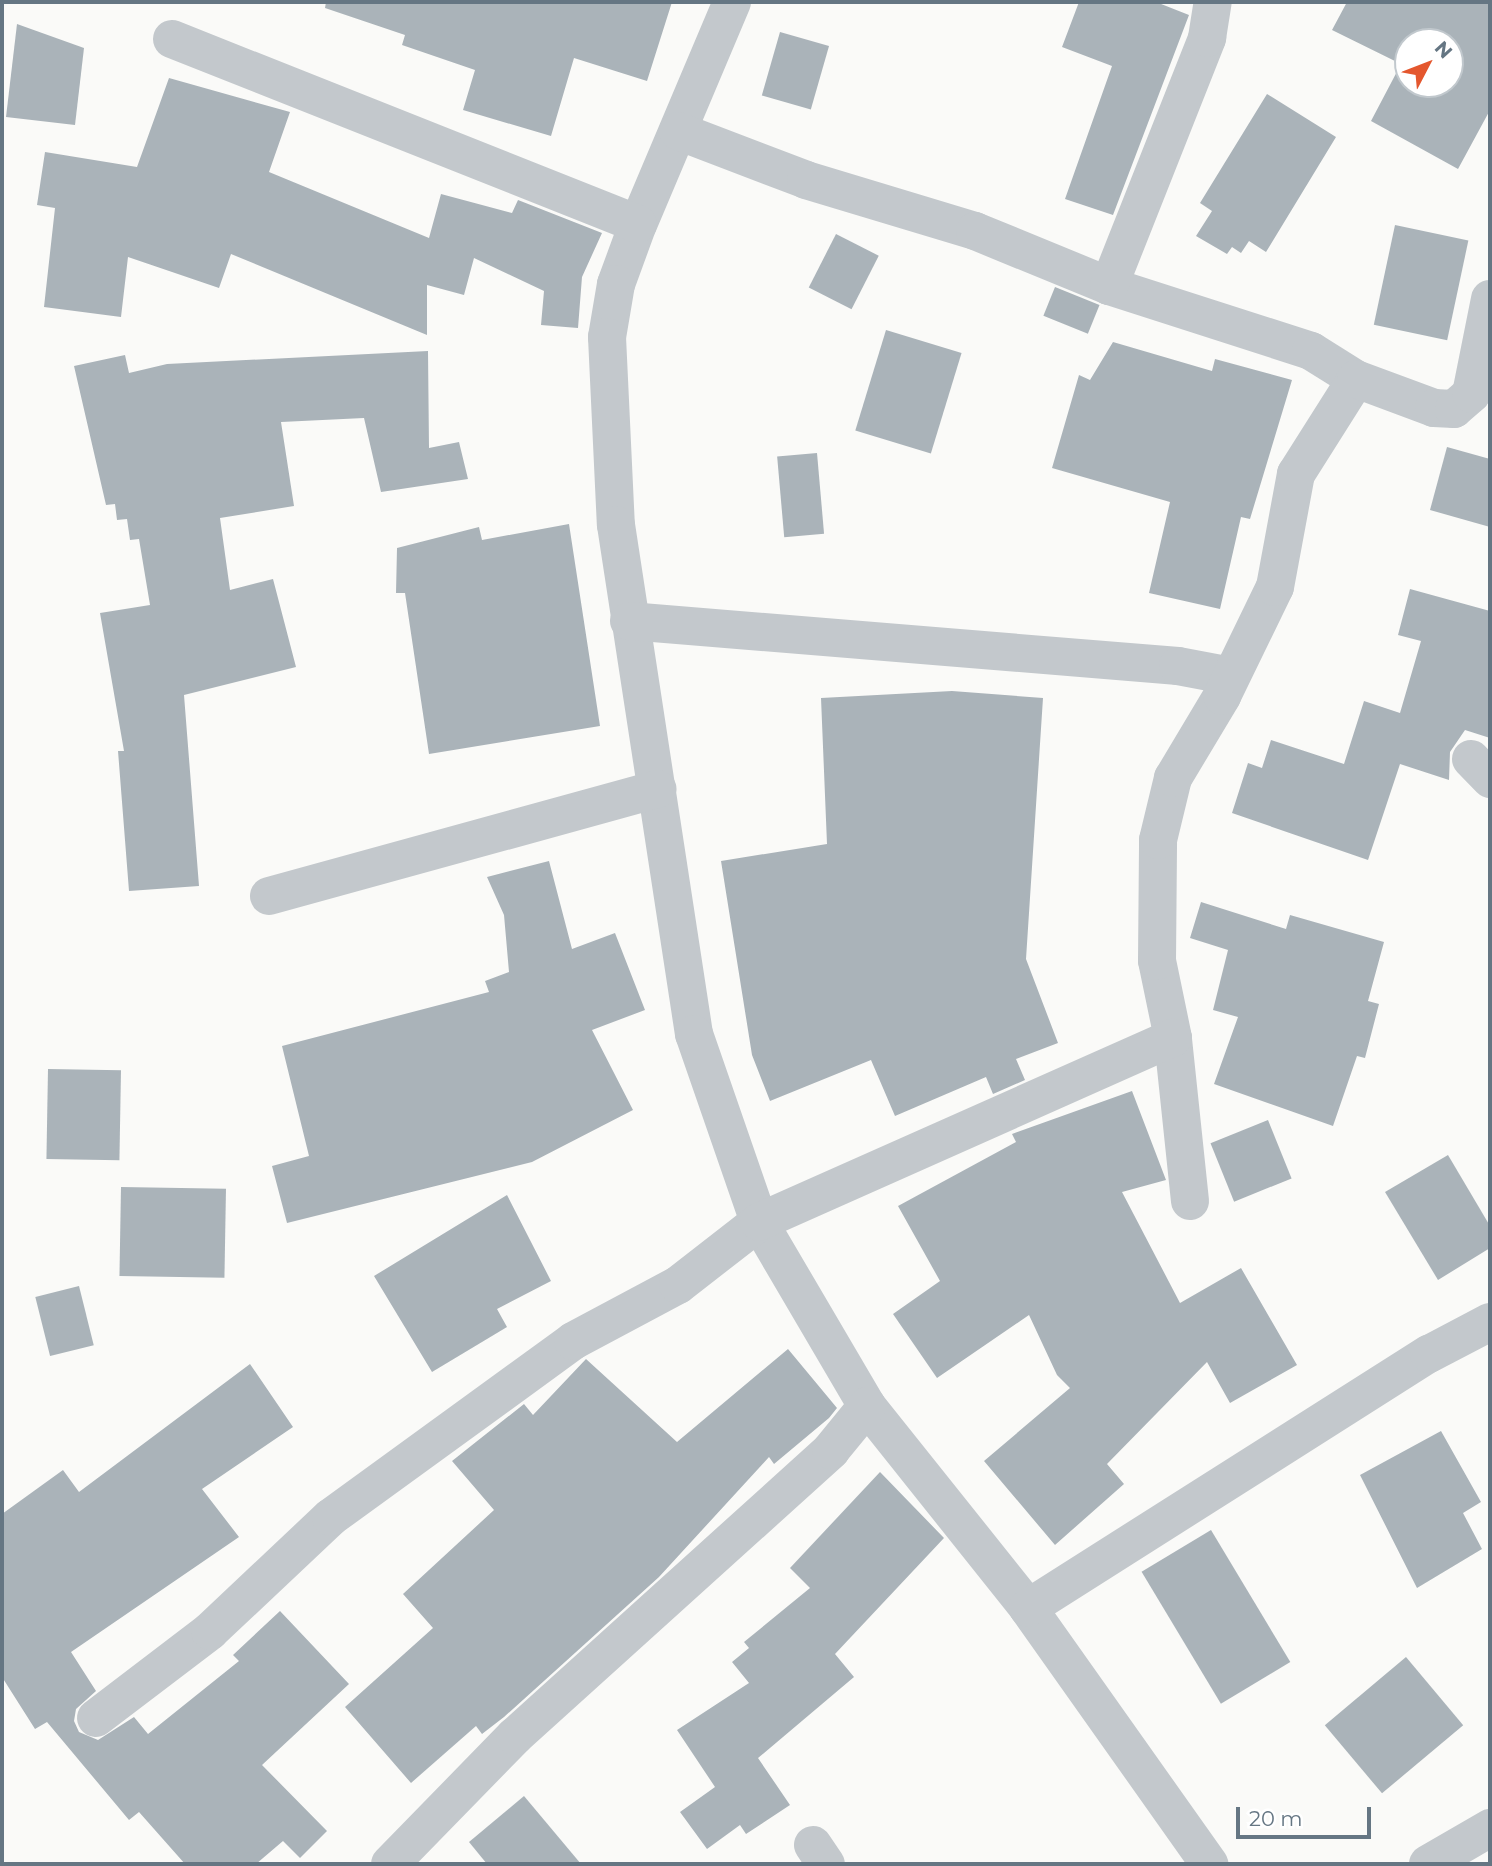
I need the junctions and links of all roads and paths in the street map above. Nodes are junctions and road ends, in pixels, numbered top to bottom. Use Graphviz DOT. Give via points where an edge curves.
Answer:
graph roads {
  1 [pos="732,2"];
  2 [pos="1213,2"];
  3 [pos="172,39"];
  4 [pos="678,131"];
  5 [pos="638,223"];
  6 [pos="1109,286"];
  7 [pos="1490,299"];
  8 [pos="1356,379"];
  9 [pos="629,621"];
  10 [pos="1231,676"];
  11 [pos="658,789"];
  12 [pos="269,896"];
  13 [pos="1173,1038"];
  14 [pos="1190,1201"];
  15 [pos="758,1222"];
  16 [pos="1490,1322"];
  17 [pos="867,1406"];
  18 [pos="1028,1608"];
  19 [pos="96,1718"];
  20 [pos="1490,1828"];
  21 [pos="390,1864"];
  22 [pos="1209,1864"];
  23 [pos="1428,1864"];
  1 -- 4 [label="street"];
  2 -- 6 [label="street" via="1207,38"];
  3 -- 5 [label="street"];
  4 -- 5 [label="street"];
  4 -- 6 [label="street" via="806,180 975,231"];
  5 -- 9 [label="street" via="616,284 607,338 616,525"];
  6 -- 8 [label="street" via="1311,351"];
  7 -- 8 [label="street" via="1471,394 1454,409 1434,408"];
  8 -- 10 [label="street" via="1296,474 1275,587"];
  9 -- 10 [label="street" via="1151,664"];
  9 -- 11 [label="street"];
  10 -- 13 [label="street" via="1173,778 1158,840 1157,961"];
  11 -- 12 [label="street"];
  11 -- 15 [label="street" via="694,1034"];
  13 -- 14 [label="street"];
  13 -- 15 [label="street"];
  15 -- 17 [label="street"];
  15 -- 19 [label="street" via="678,1285 573,1341 331,1517 209,1632"];
  16 -- 18 [label="street" via="1382,1383"];
  17 -- 18 [label="street"];
  17 -- 21 [label="street" via="831,1450 515,1736"];
  18 -- 22 [label="street"];
  20 -- 23 [label="street"];
}
